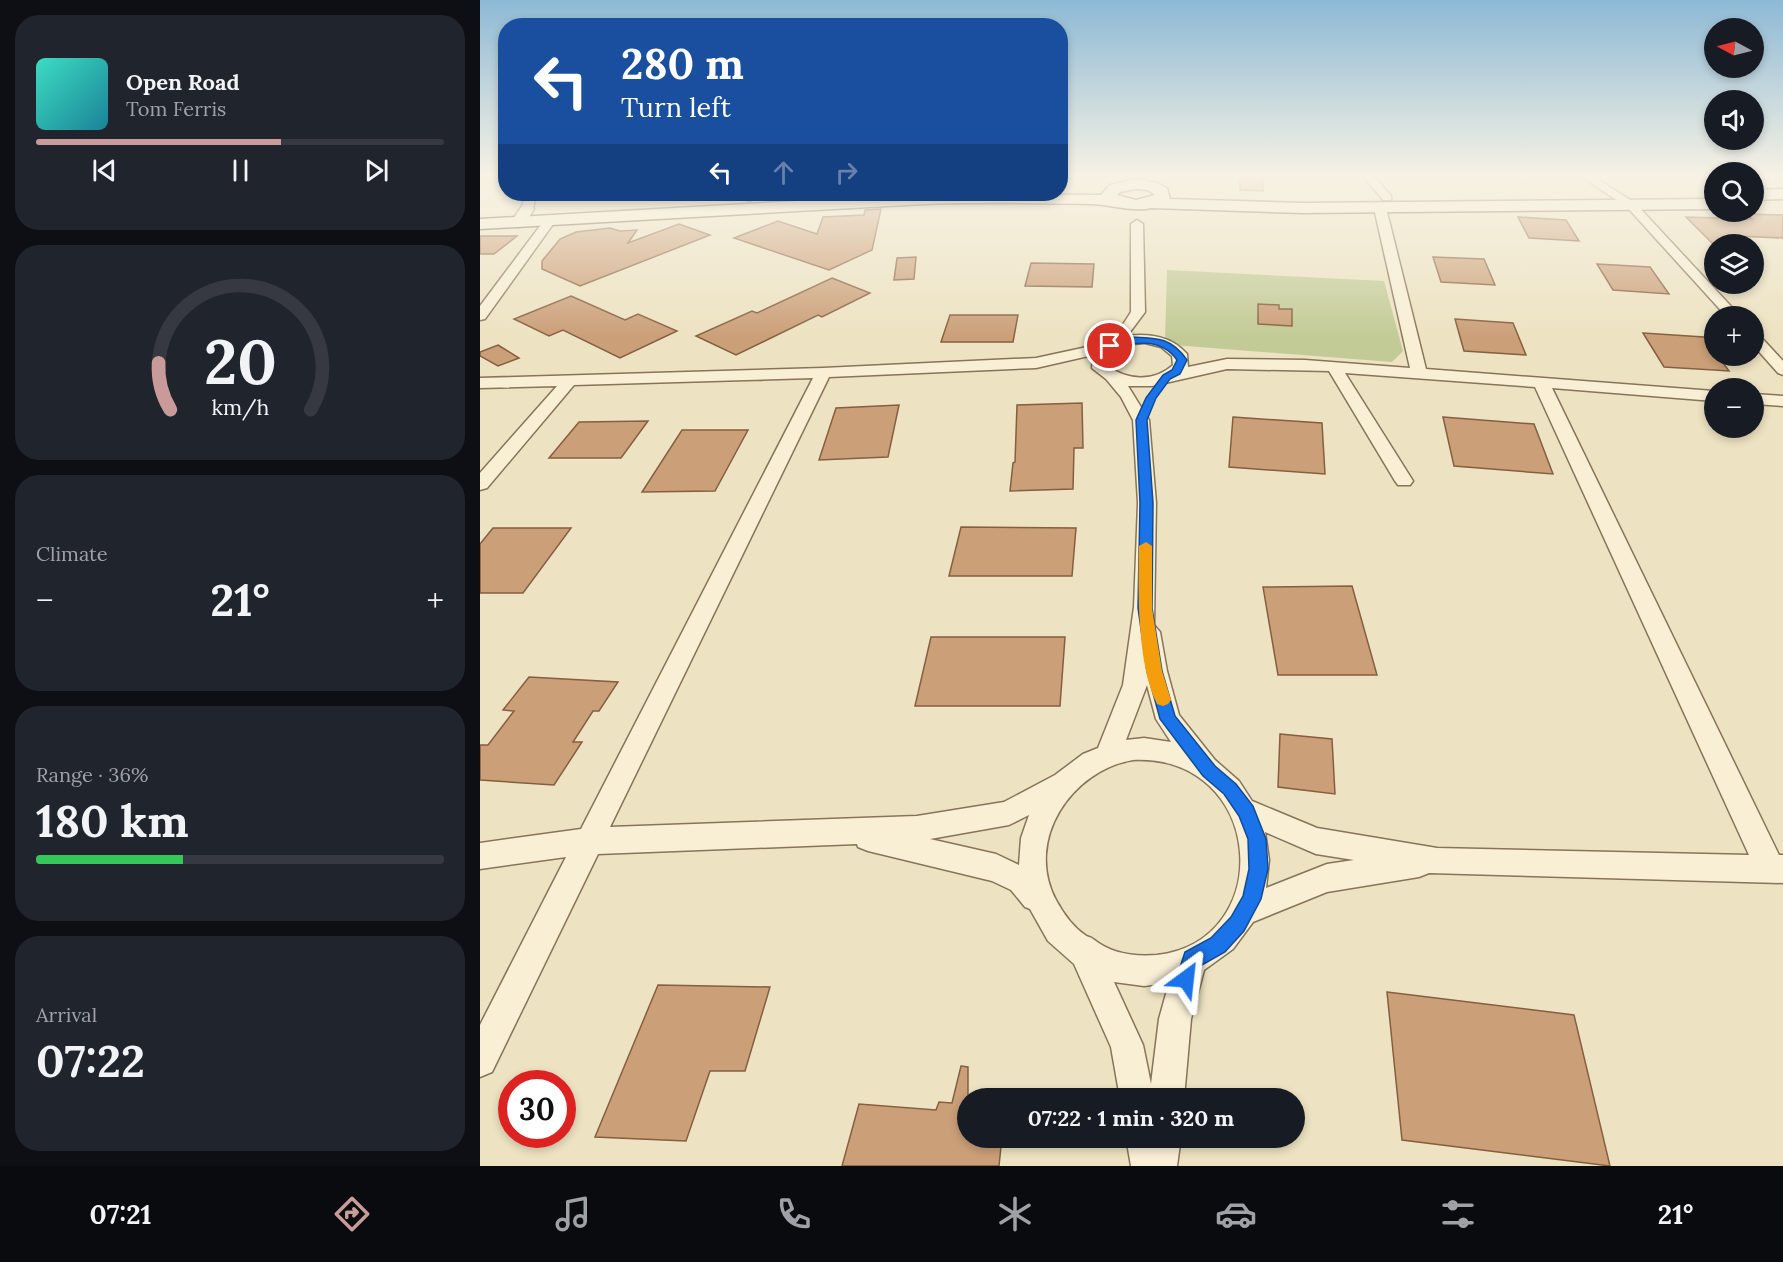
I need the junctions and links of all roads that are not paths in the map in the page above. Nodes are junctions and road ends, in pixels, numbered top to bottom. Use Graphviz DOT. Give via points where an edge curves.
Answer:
graph roads {
  1 [pos="543,229"];
  2 [pos="1137,229"];
  3 [pos="1389,229"];
  4 [pos="1652,229"];
  5 [pos="1724,306"];
  6 [pos="1138,312"];
  7 [pos="480,316"];
  8 [pos="1108,347"];
  9 [pos="1169,347"];
  10 [pos="1764,349"];
  11 [pos="1036,363"];
  12 [pos="1227,363"];
  13 [pos="1334,367"];
  14 [pos="1783,370"];
  15 [pos="823,373"];
  16 [pos="1419,373"];
  17 [pos="1111,376"];
  18 [pos="1169,376"];
  19 [pos="569,381"];
  20 [pos="480,383"];
  21 [pos="1541,383"];
  22 [pos="1704,395"];
  23 [pos="1764,400"];
  24 [pos="1783,401"];
  25 [pos="1141,420"];
  26 [pos="1404,481"];
  27 [pos="480,484"];
  28 [pos="1145,608"];
  29 [pos="1107,757"];
  30 [pos="1209,771"];
  31 [pos="1067,779"];
  32 [pos="1246,812"];
  33 [pos="841,832"];
  34 [pos="590,841"];
  35 [pos="480,855"];
  36 [pos="1437,861"];
  37 [pos="1777,869"];
  38 [pos="1040,903"];
  39 [pos="1245,910"];
  40 [pos="1083,950"];
  41 [pos="1192,959"];
  42 [pos="480,1060"];
  43 [pos="1135,1088"];
  44 [pos="1168,1088"];
  45 [pos="1146,1148"];
  46 [pos="1161,1148"];
  47 [pos="1149,1166"];
  48 [pos="1160,1166"];
  1 -- 7 [label="street"];
  2 -- 6 [label="street"];
  3 -- 16 [label="street"];
  4 -- 5 [label="street"];
  6 -- 8 [label="street"];
  6 -- 9 [label="street"];
  8 -- 9 [label="street" via="1145,339"];
  8 -- 11 [label="street"];
  8 -- 17 [label="street" via="1098,360 1100,368"];
  9 -- 12 [label="street"];
  9 -- 18 [label="street" via="1182,360 1181,366"];
  10 -- 14 [label="street"];
  11 -- 15 [label="street"];
  11 -- 17 [label="street"];
  12 -- 13 [label="street"];
  12 -- 18 [label="street"];
  13 -- 16 [label="street"];
  13 -- 26 [label="street"];
  15 -- 19 [label="street"];
  15 -- 34 [label="street"];
  16 -- 21 [label="street"];
  17 -- 18 [label="street" via="1132,382"];
  17 -- 25 [label="street"];
  18 -- 25 [label="street" via="1151,398"];
  19 -- 20 [label="street"];
  19 -- 27 [label="street"];
  21 -- 22 [label="street"];
  21 -- 37 [label="street"];
  23 -- 24 [label="street"];
  25 -- 28 [label="street" via="1147,503"];
  28 -- 29 [label="street" via="1135,685"];
  28 -- 30 [label="street" via="1168,719"];
  29 -- 30 [label="street" via="1149,752 1180,757"];
  29 -- 31 [label="street"];
  30 -- 32 [label="street" via="1230,789"];
  31 -- 33 [label="street" via="1009,813 917,829"];
  31 -- 38 [label="street" via="1044,806 1031,838 1031,875"];
  32 -- 36 [label="street" via="1316,841"];
  32 -- 39 [label="street" via="1257,839 1258,869"];
  33 -- 34 [label="street"];
  33 -- 38 [label="street" via="996,868 1022,880"];
  34 -- 35 [label="street"];
  34 -- 42 [label="street"];
  36 -- 37 [label="street"];
  36 -- 39 [label="street" via="1327,878"];
  38 -- 40 [label="street" via="1064,937"];
  39 -- 41 [label="street" via="1238,924 1218,945"];
  40 -- 41 [label="street" via="1128,967 1161,968"];
  40 -- 43 [label="street" via="1127,1045"];
  41 -- 44 [label="street" via="1175,1019"];
  45 -- 47 [label="street"];
  46 -- 48 [label="street"];
}
